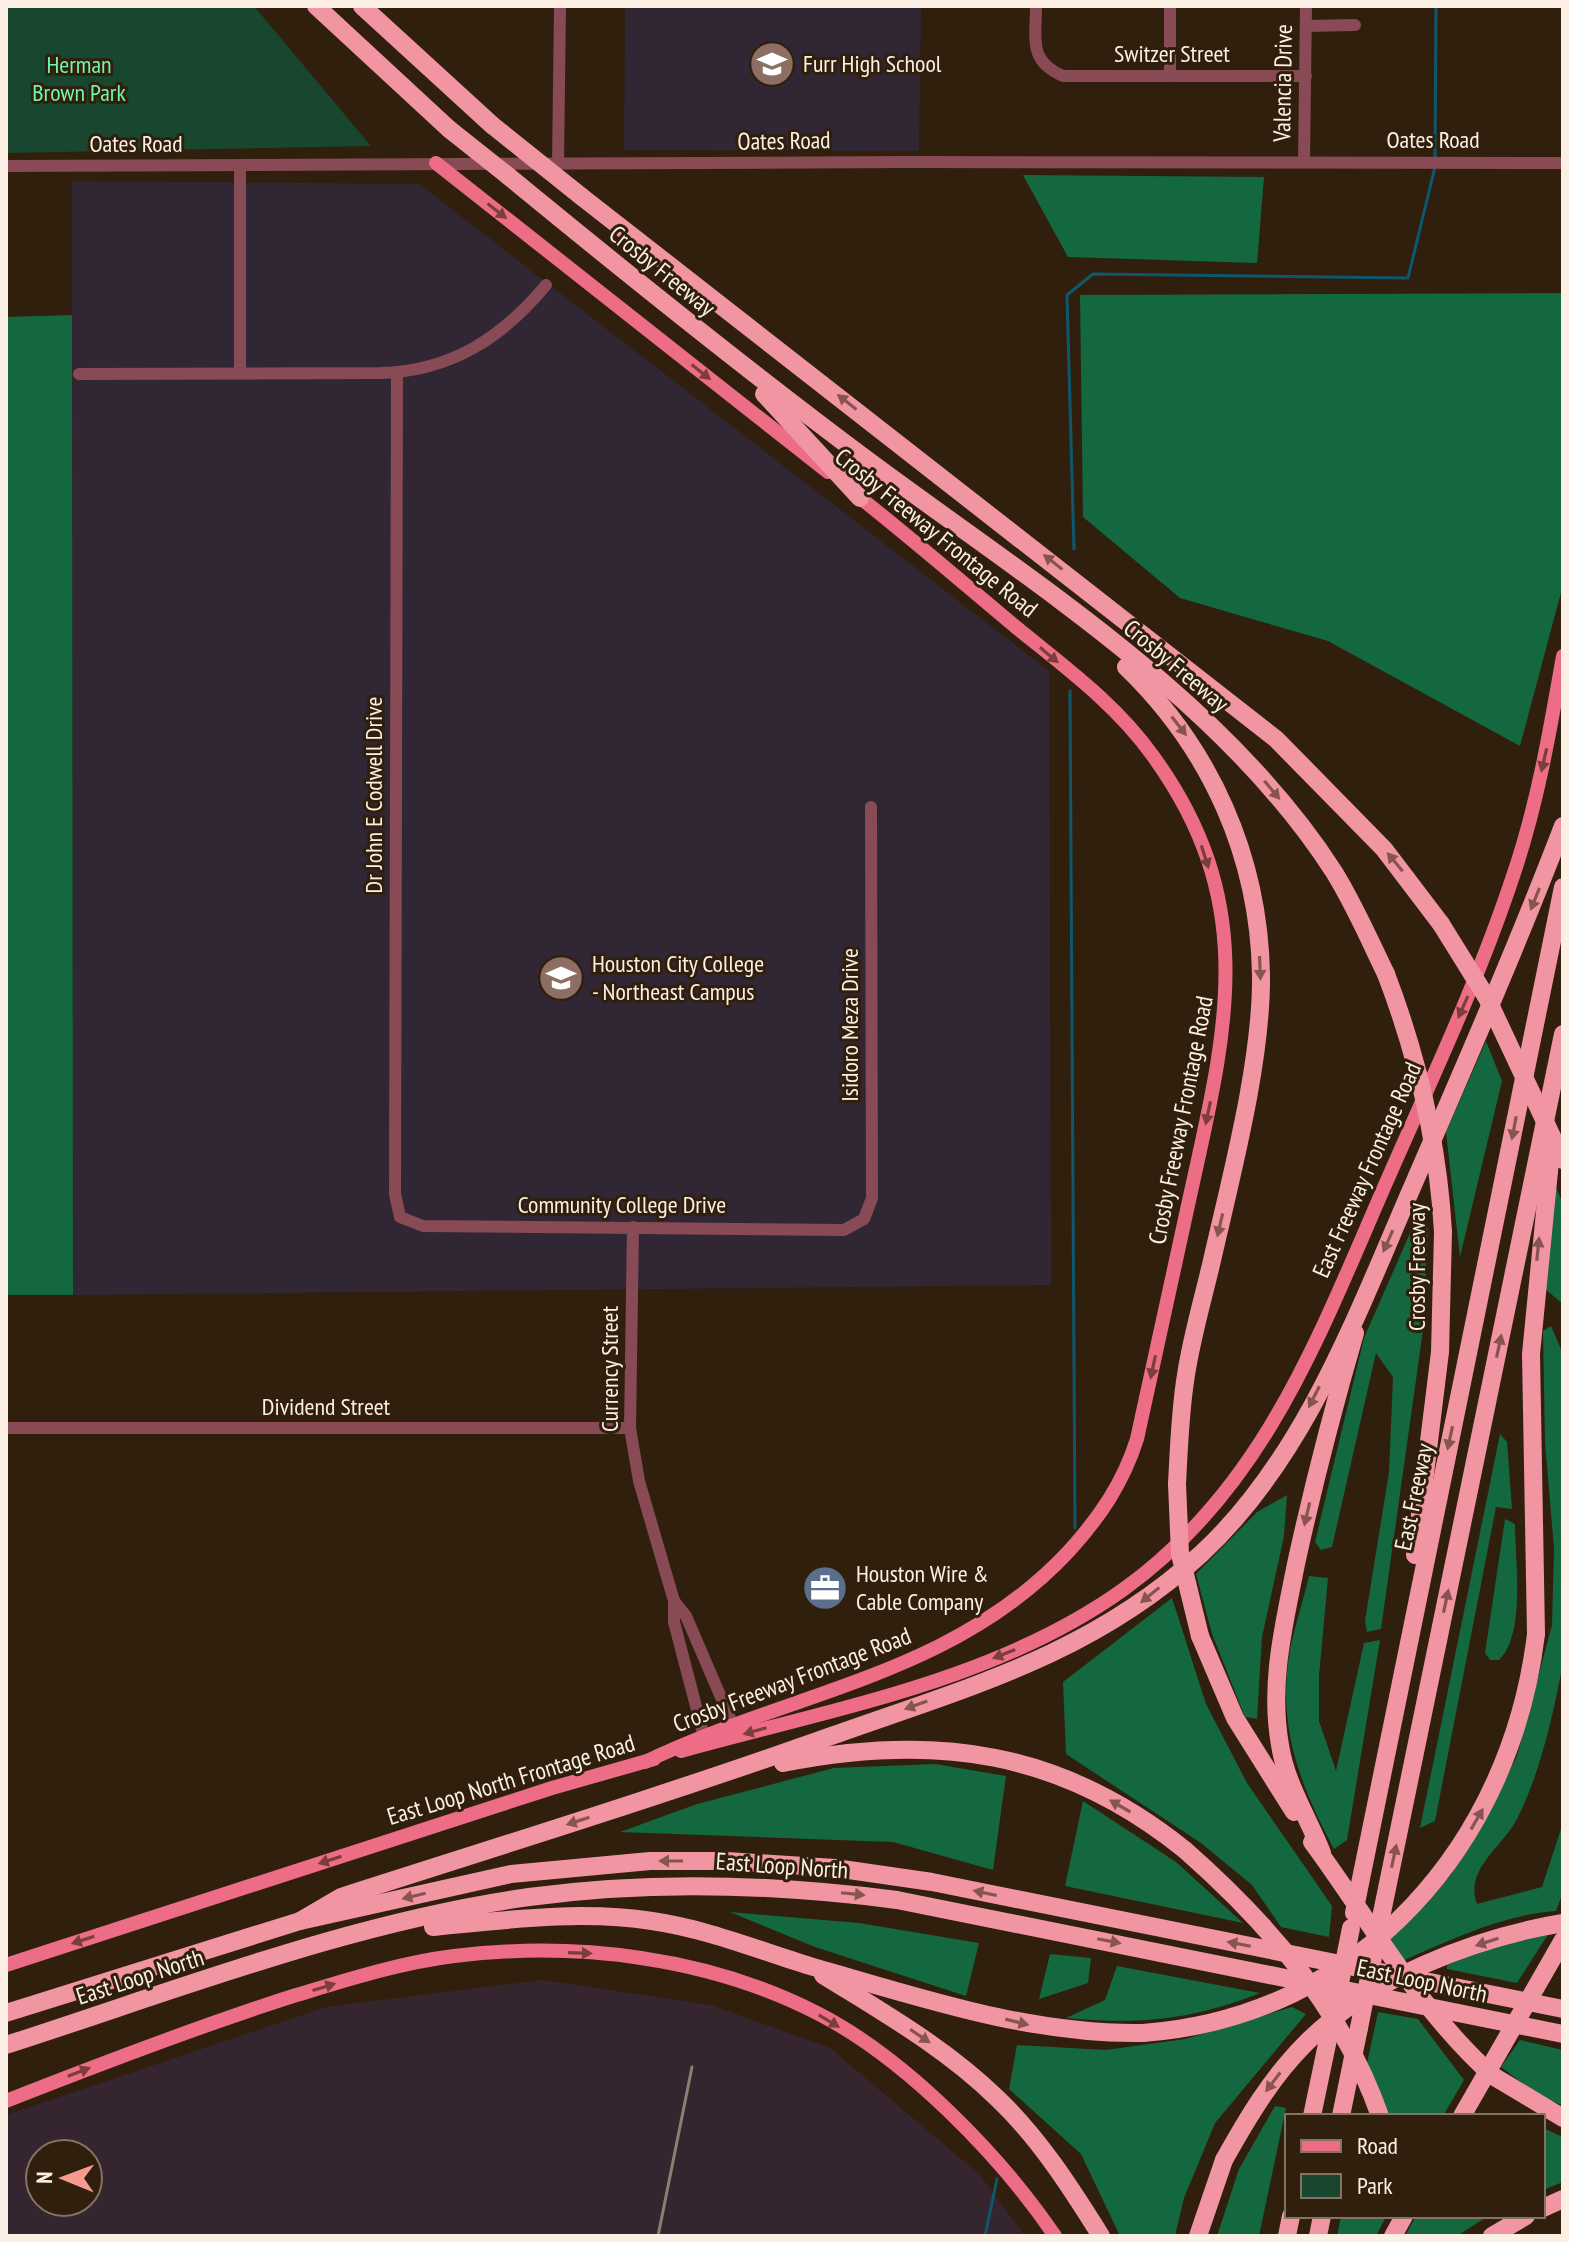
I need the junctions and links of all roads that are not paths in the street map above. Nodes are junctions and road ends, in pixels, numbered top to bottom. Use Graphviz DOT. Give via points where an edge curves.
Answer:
graph roads {
  1 [pos="316,6"];
  2 [pos="362,6"];
  3 [pos="560,6"];
  4 [pos="1036,6"];
  5 [pos="1170,6"];
  6 [pos="1306,6"];
  7 [pos="1355,25"];
  8 [pos="1306,26"];
  9 [pos="1170,76"];
  10 [pos="1306,76"];
  11 [pos="1304,162"];
  12 [pos="436,163"];
  13 [pos="1563,163"];
  14 [pos="558,164"];
  15 [pos="240,165"];
  16 [pos="6,166"];
  17 [pos="546,285"];
  18 [pos="733,359"];
  19 [pos="397,372"];
  20 [pos="240,373"];
  21 [pos="79,374"];
  22 [pos="860,498"];
  23 [pos="1067,609"];
  24 [pos="1563,656"];
  25 [pos="871,807"];
  26 [pos="1563,826"];
  27 [pos="1563,887"];
  28 [pos="1563,1036"];
  29 [pos="1563,1160"];
  30 [pos="400,1217"];
  31 [pos="633,1227"];
  32 [pos="844,1230"];
  33 [pos="1373,1277"];
  34 [pos="6,1426"];
  35 [pos="630,1428"];
  36 [pos="674,1601"];
  37 [pos="1074,1621"];
  38 [pos="703,1658"];
  39 [pos="686,1663"];
  40 [pos="1401,1677"];
  41 [pos="732,1723"];
  42 [pos="703,1733"];
  43 [pos="645,1762"];
  44 [pos="732,1771"];
  45 [pos="1315,1841"];
  46 [pos="300,1921"];
  47 [pos="1563,1923"];
  48 [pos="360,1934"];
  49 [pos="1563,1940"];
  50 [pos="6,1965"];
  51 [pos="807,1965"];
  52 [pos="1563,2009"];
  53 [pos="6,2013"];
  54 [pos="1563,2034"];
  55 [pos="6,2045"];
  56 [pos="6,2101"];
  57 [pos="1312,2114"];
  58 [pos="1341,2114"];
  59 [pos="1379,2114"];
  60 [pos="1463,2114"];
  61 [pos="1563,2118"];
  62 [pos="1403,2218"];
  63 [pos="1523,2218"];
  64 [pos="1055,2236"];
  65 [pos="1101,2236"];
  66 [pos="1198,2236"];
  67 [pos="1393,2236"];
  68 [pos="1492,2236"];
  1 -- 18 [label="highway, Crosby Freeway, bridge" via="449,129"];
  29 -- 2 [label="highway, Crosby Freeway, one-way, bridge" via="1487,998 1441,924 1384,849 1276,739 492,125"];
  3 -- 14 [label="street"];
  4 -- 9 [label="street, Switzer Street" via="1036,53 1046,69 1063,76"];
  5 -- 9 [label="street"];
  6 -- 8 [label="street, Valencia Drive"];
  7 -- 8 [label="street"];
  8 -- 10 [label="street, Valencia Drive"];
  9 -- 10 [label="street, Switzer Street"];
  10 -- 11 [label="street, Valencia Drive"];
  11 -- 13 [label="street, Oates Road"];
  11 -- 14 [label="street, Oates Road"];
  12 -- 14 [label="street, Oates Road"];
  12 -- 15 [label="street, Oates Road"];
  12 -- 22 [label="main road, Crosby Freeway Frontage Road, one-way"];
  15 -- 16 [label="street, Oates Road"];
  15 -- 20 [label="street"];
  17 -- 19 [label="street" via="504,331 476,349 451,361"];
  18 -- 22 [label="highway"];
  18 -- 23 [label="highway, Crosby Freeway"];
  19 -- 20 [label="street"];
  19 -- 30 [label="street, Dr John E Codwell Drive" via="395,1194"];
  20 -- 21 [label="street"];
  22 -- 41 [label="main road, Crosby Freeway Frontage Road, one-way" via="1098,695 1153,755 1180,797 1212,878 1224,929 1228,990 1212,1098 1125,1477 1089,1530 1047,1575 966,1635 852,1683"];
  23 -- 40 [label="highway, Crosby Freeway, one-way, bridge" via="1209,722 1267,784 1334,872 1386,974 1419,1071 1443,1232 1440,1352"];
  23 -- 45 [label="highway, one-way, bridge" via="1163,707 1209,770 1241,847 1261,979 1251,1068 1186,1373 1177,1484 1180,1554 1200,1636 1235,1718"];
  24 -- 37 [label="main road, East Freeway Frontage Road, one-way" via="1526,829 1482,962 1276,1423 1200,1520 1126,1587"];
  25 -- 32 [label="street, Isidoro Meza Drive" via="872,1198 864,1219"];
  26 -- 33 [label="highway, one-way"];
  27 -- 40 [label="highway, East Freeway, one-way"];
  51 -- 28 [label="highway, one-way, bridge" via="1042,2027 1143,2033 1220,2019 1337,1969 1388,1931 1454,1858 1503,1770 1521,1717 1536,1634 1532,1323"];
  58 -- 28 [label="highway, one-way, bridge"];
  30 -- 31 [label="street, Community College Drive" via="423,1226"];
  31 -- 32 [label="street, Community College Drive"];
  31 -- 35 [label="street, Currency Street"];
  33 -- 44 [label="highway, one-way" via="1297,1431 1264,1482 1200,1554 1132,1609 1069,1646 980,1686"];
  33 -- 45 [label="highway, one-way" via="1309,1505 1277,1668 1280,1749"];
  34 -- 35 [label="street, Dividend Street"];
  35 -- 36 [label="street, Currency Street" via="639,1481"];
  36 -- 38 [label="street, Currency Street"];
  36 -- 39 [label="street, Currency Street"];
  37 -- 43 [label="main road, East Loop North Frontage Road, one-way" via="938,1679"];
  38 -- 39 [label="street"];
  38 -- 41 [label="street, Currency Street"];
  39 -- 42 [label="street, Currency Street"];
  40 -- 57 [label="highway, East Freeway, bridge"];
  41 -- 42 [label="main road, Crosby Freeway Frontage Road"];
  42 -- 43 [label="main road, Crosby Freeway Frontage Road"];
  43 -- 50 [label="main road, East Loop North Frontage Road, one-way"];
  44 -- 46 [label="highway, one-way" via="341,1897"];
  59 -- 44 [label="highway, one-way, bridge" via="1351,2050 1307,1978 1247,1908 1185,1850 1105,1797 1010,1760 938,1748 879,1748"];
  45 -- 61 [label="highway, bridge" via="1430,2012 1493,2076"];
  52 -- 46 [label="highway, East Loop North, one-way" via="932,1882 835,1868 650,1861 511,1874"];
  46 -- 53 [label="highway, East Loop North"];
  47 -- 66 [label="highway, one-way, bridge" via="1445,1957 1400,1978 1318,2032 1253,2110 1224,2160"];
  48 -- 51 [label="highway" via="533,1917 596,1917 666,1924"];
  48 -- 54 [label="highway, East Loop North, one-way" via="525,1898 605,1889 706,1885 815,1890 932,1906"];
  48 -- 55 [label="highway, East Loop North"];
  49 -- 60 [label="highway, bridge"];
  51 -- 65 [label="highway, one-way" via="924,2038 999,2100 1071,2188"];
  56 -- 64 [label="main road, one-way" via="210,2023 355,1977 452,1956 588,1953 685,1967 742,1983 822,2016 875,2050 944,2109 1012,2179"];
  62 -- 67 [label="highway"];
  63 -- 68 [label="highway"];
}
